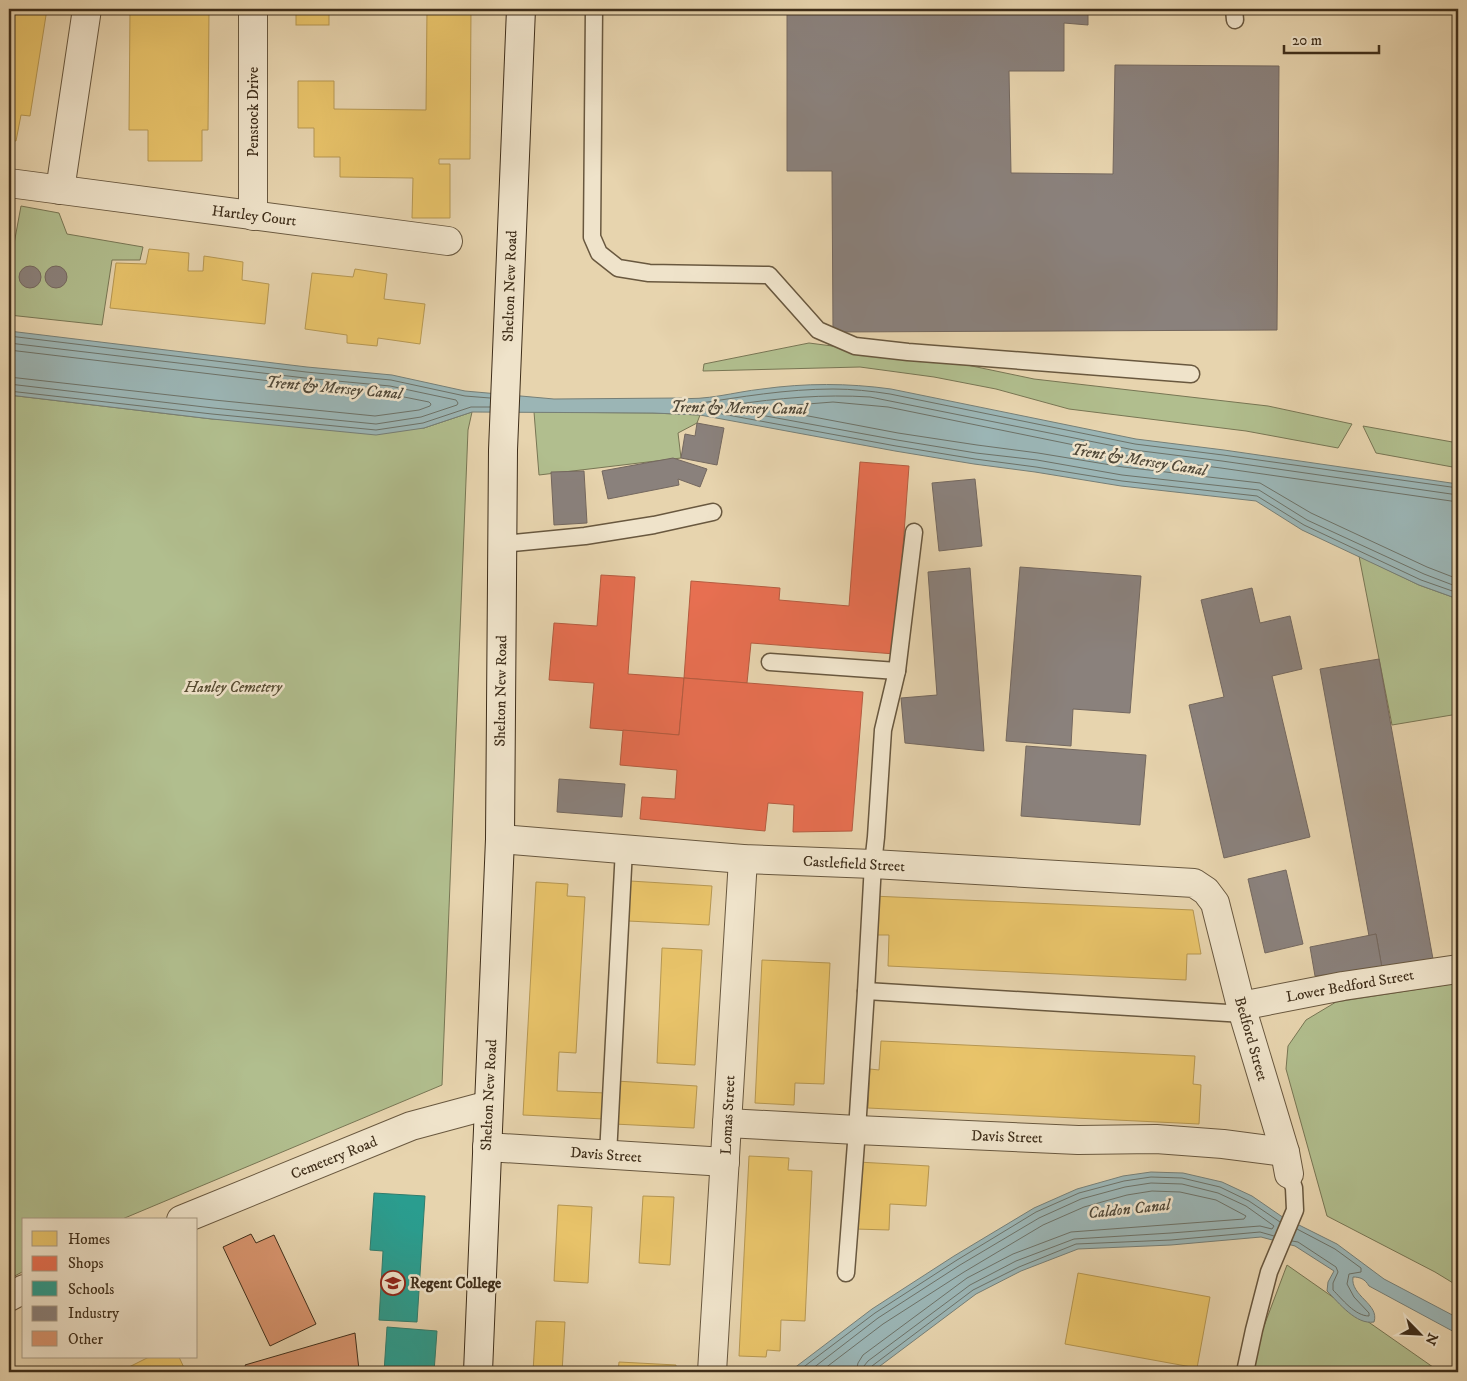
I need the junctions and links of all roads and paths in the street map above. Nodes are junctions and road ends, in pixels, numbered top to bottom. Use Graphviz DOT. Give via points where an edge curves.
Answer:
graph roads {
  1 [pos="87,9"];
  2 [pos="253,9"];
  3 [pos="521,9"];
  4 [pos="594,9"];
  5 [pos="9,183"];
  6 [pos="60,190"];
  7 [pos="253,216"];
  8 [pos="448,241"];
  9 [pos="1191,374"];
  10 [pos="713,512"];
  11 [pos="914,532"];
  12 [pos="503,544"];
  13 [pos="770,662"];
  14 [pos="897,671"];
  15 [pos="500,839"];
  16 [pos="624,849"];
  17 [pos="743,858"];
  18 [pos="873,864"];
  19 [pos="1206,892"];
  20 [pos="1458,969"];
  21 [pos="866,991"];
  22 [pos="1243,1010"];
  23 [pos="489,1105"];
  24 [pos="727,1123"];
  25 [pos="857,1130"];
  26 [pos="487,1147"];
  27 [pos="608,1155"];
  28 [pos="725,1162"];
  29 [pos="1289,1172"];
  30 [pos="187,1218"];
  31 [pos="846,1273"];
  32 [pos="22,1290"];
  33 [pos="9,1298"];
  34 [pos="478,1372"];
  35 [pos="712,1372"];
  36 [pos="1245,1372"];
  1 -- 6 [label="street"];
  2 -- 7 [label="street, Penstock Drive"];
  3 -- 12 [label="street, Shelton New Road" via="503,450"];
  4 -- 9 [label="lane" via="592,237 599,253 618,268 649,273 769,275 818,330 855,346"];
  5 -- 6 [label="street, Hartley Court"];
  6 -- 7 [label="street, Hartley Court"];
  7 -- 8 [label="street, Hartley Court"];
  10 -- 12 [label="lane" via="584,536"];
  11 -- 14 [label="lane"];
  12 -- 15 [label="street, Shelton New Road"];
  13 -- 14 [label="lane"];
  14 -- 18 [label="lane" via="883,730"];
  15 -- 16 [label="street, Castlefield Street"];
  15 -- 23 [label="street, Shelton New Road"];
  16 -- 17 [label="street, Castlefield Street"];
  16 -- 27 [label="lane"];
  17 -- 18 [label="street, Castlefield Street"];
  17 -- 24 [label="street, Lomas Street"];
  18 -- 19 [label="street, Castlefield Street" via="1194,883"];
  18 -- 21 [label="lane"];
  19 -- 22 [label="street, Bedford Street" via="1215,903"];
  20 -- 22 [label="street, Lower Bedford Street" via="1343,986"];
  21 -- 22 [label="lane"];
  21 -- 25 [label="lane"];
  22 -- 29 [label="street, Bedford Street"];
  23 -- 26 [label="street, Shelton New Road"];
  23 -- 30 [label="street, Cemetery Road" via="411,1126"];
  24 -- 25 [label="street, Davis Street"];
  24 -- 28 [label="street, Lomas Street"];
  25 -- 29 [label="street, Davis Street" via="1223,1144"];
  25 -- 31 [label="lane"];
  26 -- 27 [label="street, Davis Street"];
  26 -- 34 [label="street, Shelton New Road"];
  27 -- 28 [label="street, Davis Street"];
  28 -- 35 [label="street, Lomas Street"];
  29 -- 36 [label="lane" via="1295,1210 1269,1272"];
  32 -- 33 [label="street"];
}
